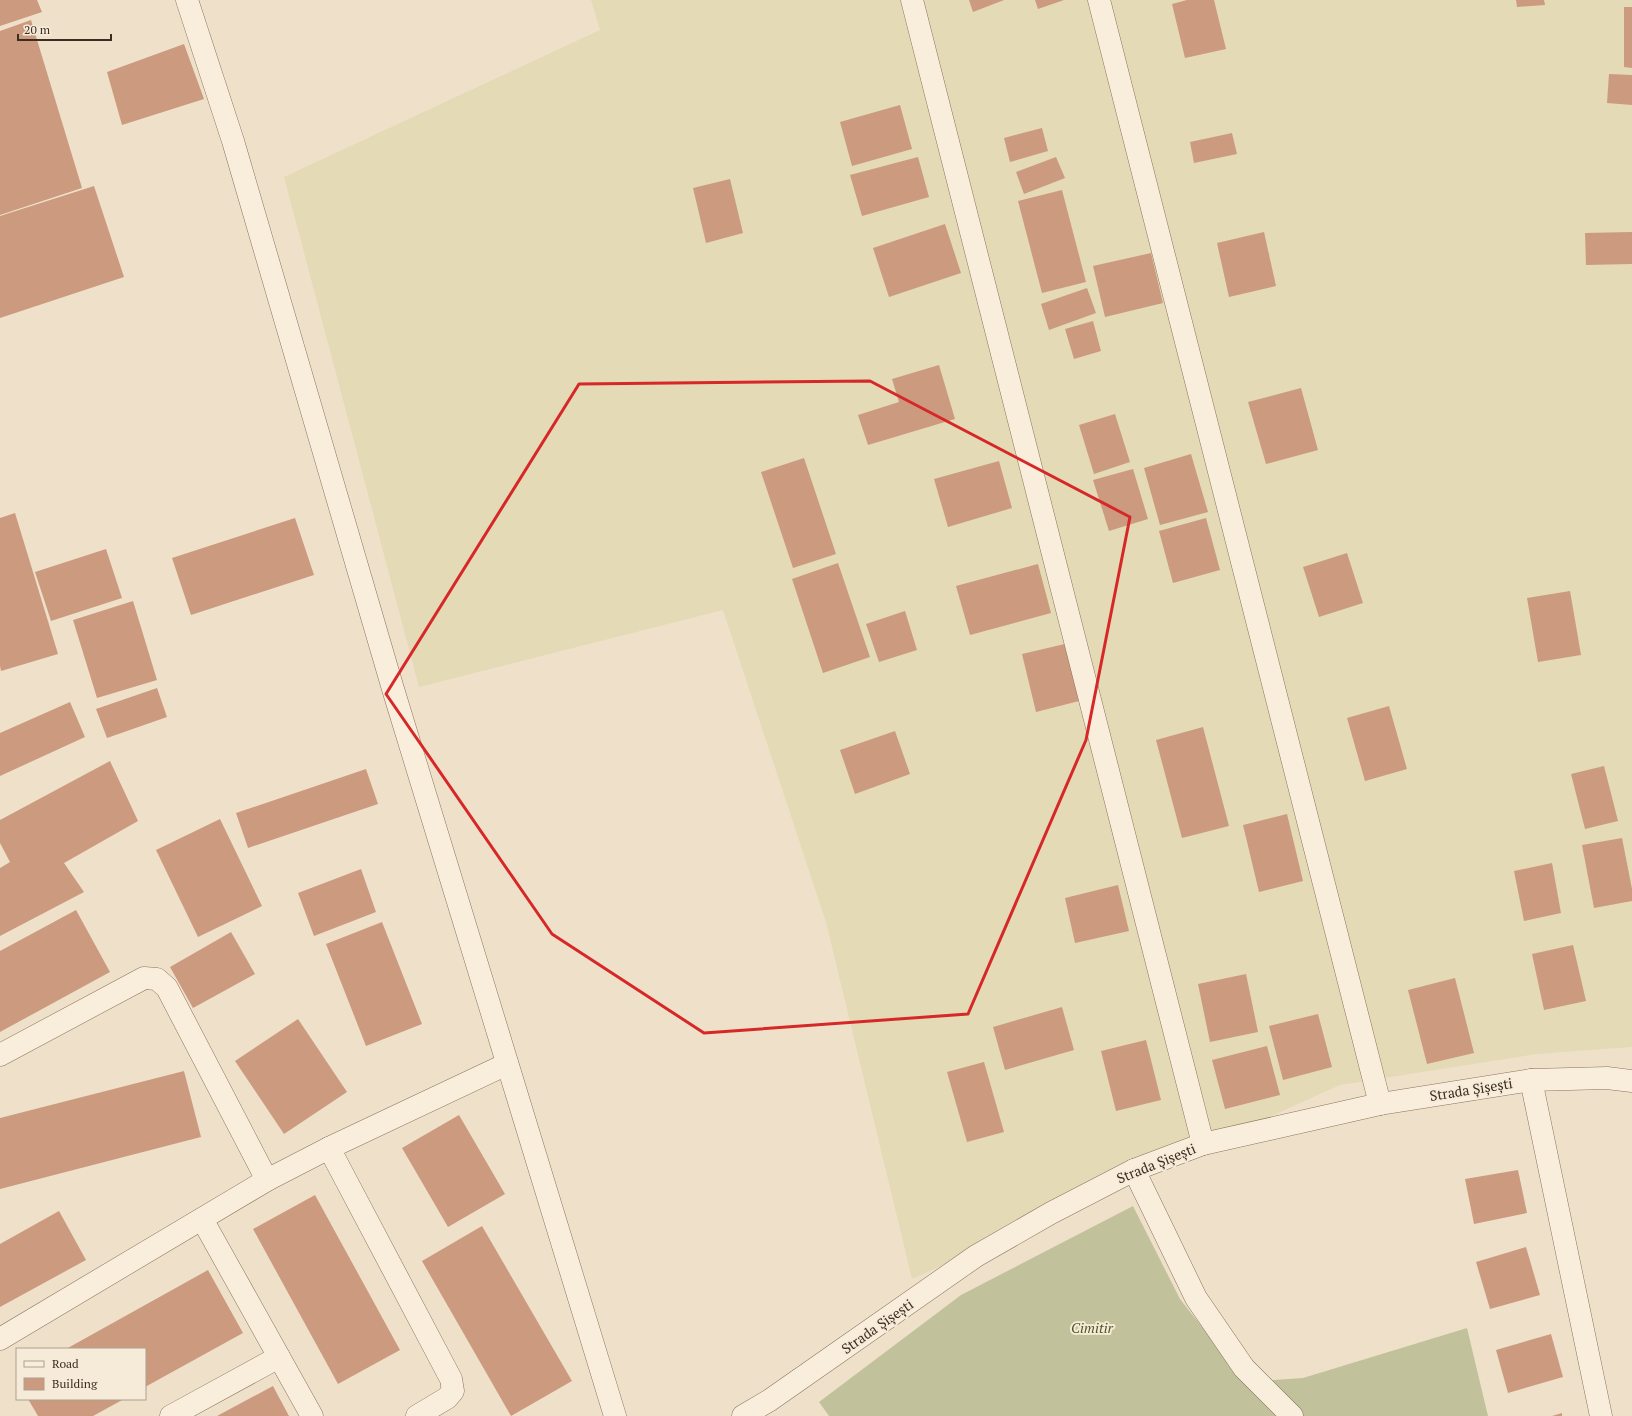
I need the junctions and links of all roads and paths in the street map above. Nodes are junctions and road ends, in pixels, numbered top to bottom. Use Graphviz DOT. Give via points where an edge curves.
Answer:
graph roads {
  1 [pos="186,0"];
  2 [pos="912,0"];
  3 [pos="1099,0"];
  4 [pos="0,1055"];
  5 [pos="507,1064"];
  6 [pos="1531,1080"];
  7 [pos="1632,1081"];
  8 [pos="1380,1104"];
  9 [pos="1203,1144"];
  10 [pos="329,1148"];
  11 [pos="1134,1170"];
  12 [pos="267,1180"];
  13 [pos="202,1219"];
  14 [pos="0,1339"];
  15 [pos="279,1357"];
  16 [pos="170,1416"];
  17 [pos="312,1416"];
  18 [pos="417,1416"];
  19 [pos="615,1416"];
  20 [pos="743,1416"];
  21 [pos="1292,1416"];
  22 [pos="1601,1416"];
  1 -- 5 [label="street" via="235,149 391,681"];
  2 -- 9 [label="street"];
  3 -- 8 [label="street"];
  4 -- 12 [label="street" via="144,978 157,979 167,988"];
  5 -- 10 [label="street"];
  5 -- 19 [label="street"];
  6 -- 7 [label="street, Strada Șișești" via="1607,1078"];
  6 -- 8 [label="street, Strada Șișești"];
  6 -- 22 [label="street"];
  8 -- 9 [label="street, Strada Șișești"];
  9 -- 11 [label="street, Strada Șișești"];
  10 -- 12 [label="street"];
  10 -- 18 [label="street" via="451,1379 453,1391 450,1395"];
  11 -- 20 [label="street, Strada Șișești" via="976,1256 790,1387"];
  11 -- 21 [label="street" via="1196,1298 1244,1368"];
  12 -- 13 [label="street"];
  13 -- 14 [label="street"];
  13 -- 15 [label="street"];
  15 -- 16 [label="street"];
  15 -- 17 [label="street"];
}
